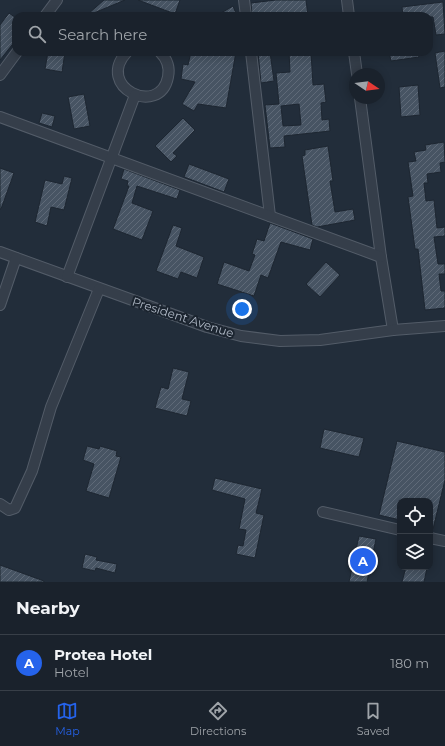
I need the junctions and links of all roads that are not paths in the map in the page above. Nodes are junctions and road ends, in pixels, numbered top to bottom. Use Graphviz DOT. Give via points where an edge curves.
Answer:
graph roads {
  1 [pos="57,0"];
  2 [pos="244,0"];
  3 [pos="347,0"];
  4 [pos="48,12"];
  5 [pos="246,12"];
  6 [pos="348,12"];
  7 [pos="14,56"];
  8 [pos="124,56"];
  9 [pos="163,56"];
  10 [pos="251,56"];
  11 [pos="355,56"];
  12 [pos="356,68"];
  13 [pos="0,75"];
  14 [pos="135,95"];
  15 [pos="361,104"];
  16 [pos="0,117"];
  17 [pos="112,158"];
  18 [pos="270,216"];
  19 [pos="0,252"];
  20 [pos="381,257"];
  21 [pos="16,258"];
  22 [pos="67,277"];
  23 [pos="99,289"];
  24 [pos="0,305"];
  25 [pos="445,326"];
  26 [pos="393,330"];
  27 [pos="0,504"];
  28 [pos="323,512"];
  29 [pos="397,529"];
  30 [pos="433,539"];
  31 [pos="445,541"];
  1 -- 4 [label="street"];
  2 -- 5 [label="street"];
  3 -- 6 [label="street"];
  7 -- 13 [label="street"];
  8 -- 14 [label="street" via="120,63 119,76 124,88"];
  9 -- 14 [label="street" via="168,67 164,86 148,97"];
  10 -- 18 [label="street"];
  11 -- 12 [label="street"];
  14 -- 17 [label="street"];
  15 -- 20 [label="street"];
  16 -- 17 [label="street"];
  17 -- 18 [label="street"];
  17 -- 22 [label="street"];
  18 -- 20 [label="street"];
  19 -- 21 [label="street, President Avenue"];
  20 -- 26 [label="street"];
  21 -- 22 [label="street, President Avenue"];
  21 -- 24 [label="street"];
  22 -- 23 [label="street, President Avenue"];
  23 -- 26 [label="street, President Avenue" via="207,327 241,336 280,341 320,340"];
  23 -- 27 [label="street" via="51,407 32,471 15,508 9,510"];
  25 -- 26 [label="street, President Avenue"];
  28 -- 29 [label="street"];
  30 -- 31 [label="street"];
}
